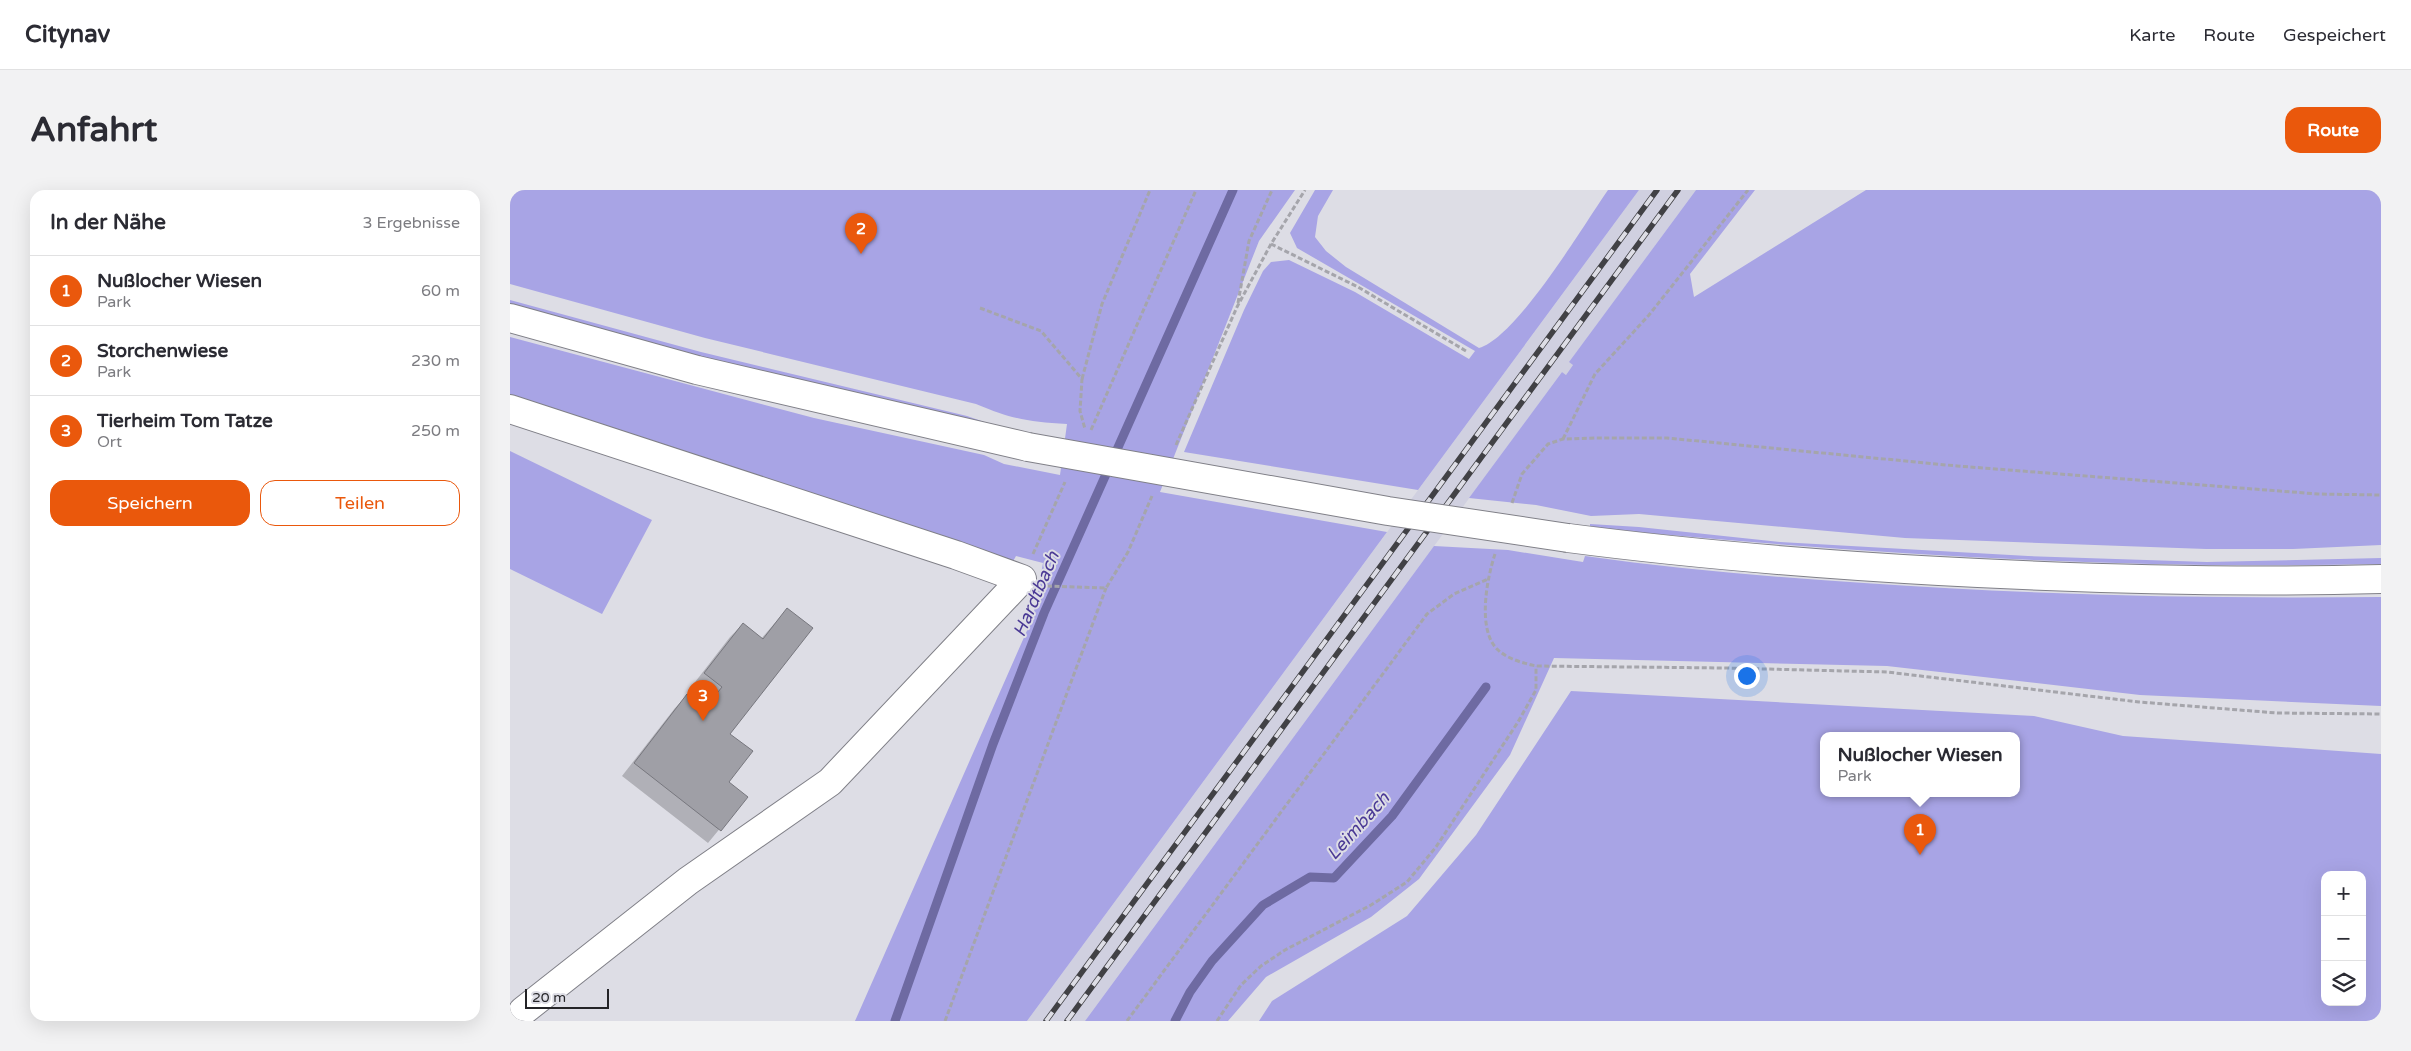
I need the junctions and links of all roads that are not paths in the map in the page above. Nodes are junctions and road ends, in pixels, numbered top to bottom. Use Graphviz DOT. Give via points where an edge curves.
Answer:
graph roads {
  1 [pos="510,318"];
  2 [pos="510,409"];
  3 [pos="2381,579"];
  4 [pos="523,1010"];
  1 -- 3 [label="street, bridge" via="697,370 1028,447 1388,511 1568,538 1780,561 2028,576 2208,581"];
  2 -- 4 [label="street" via="1033,582 830,782 688,881"];
}
